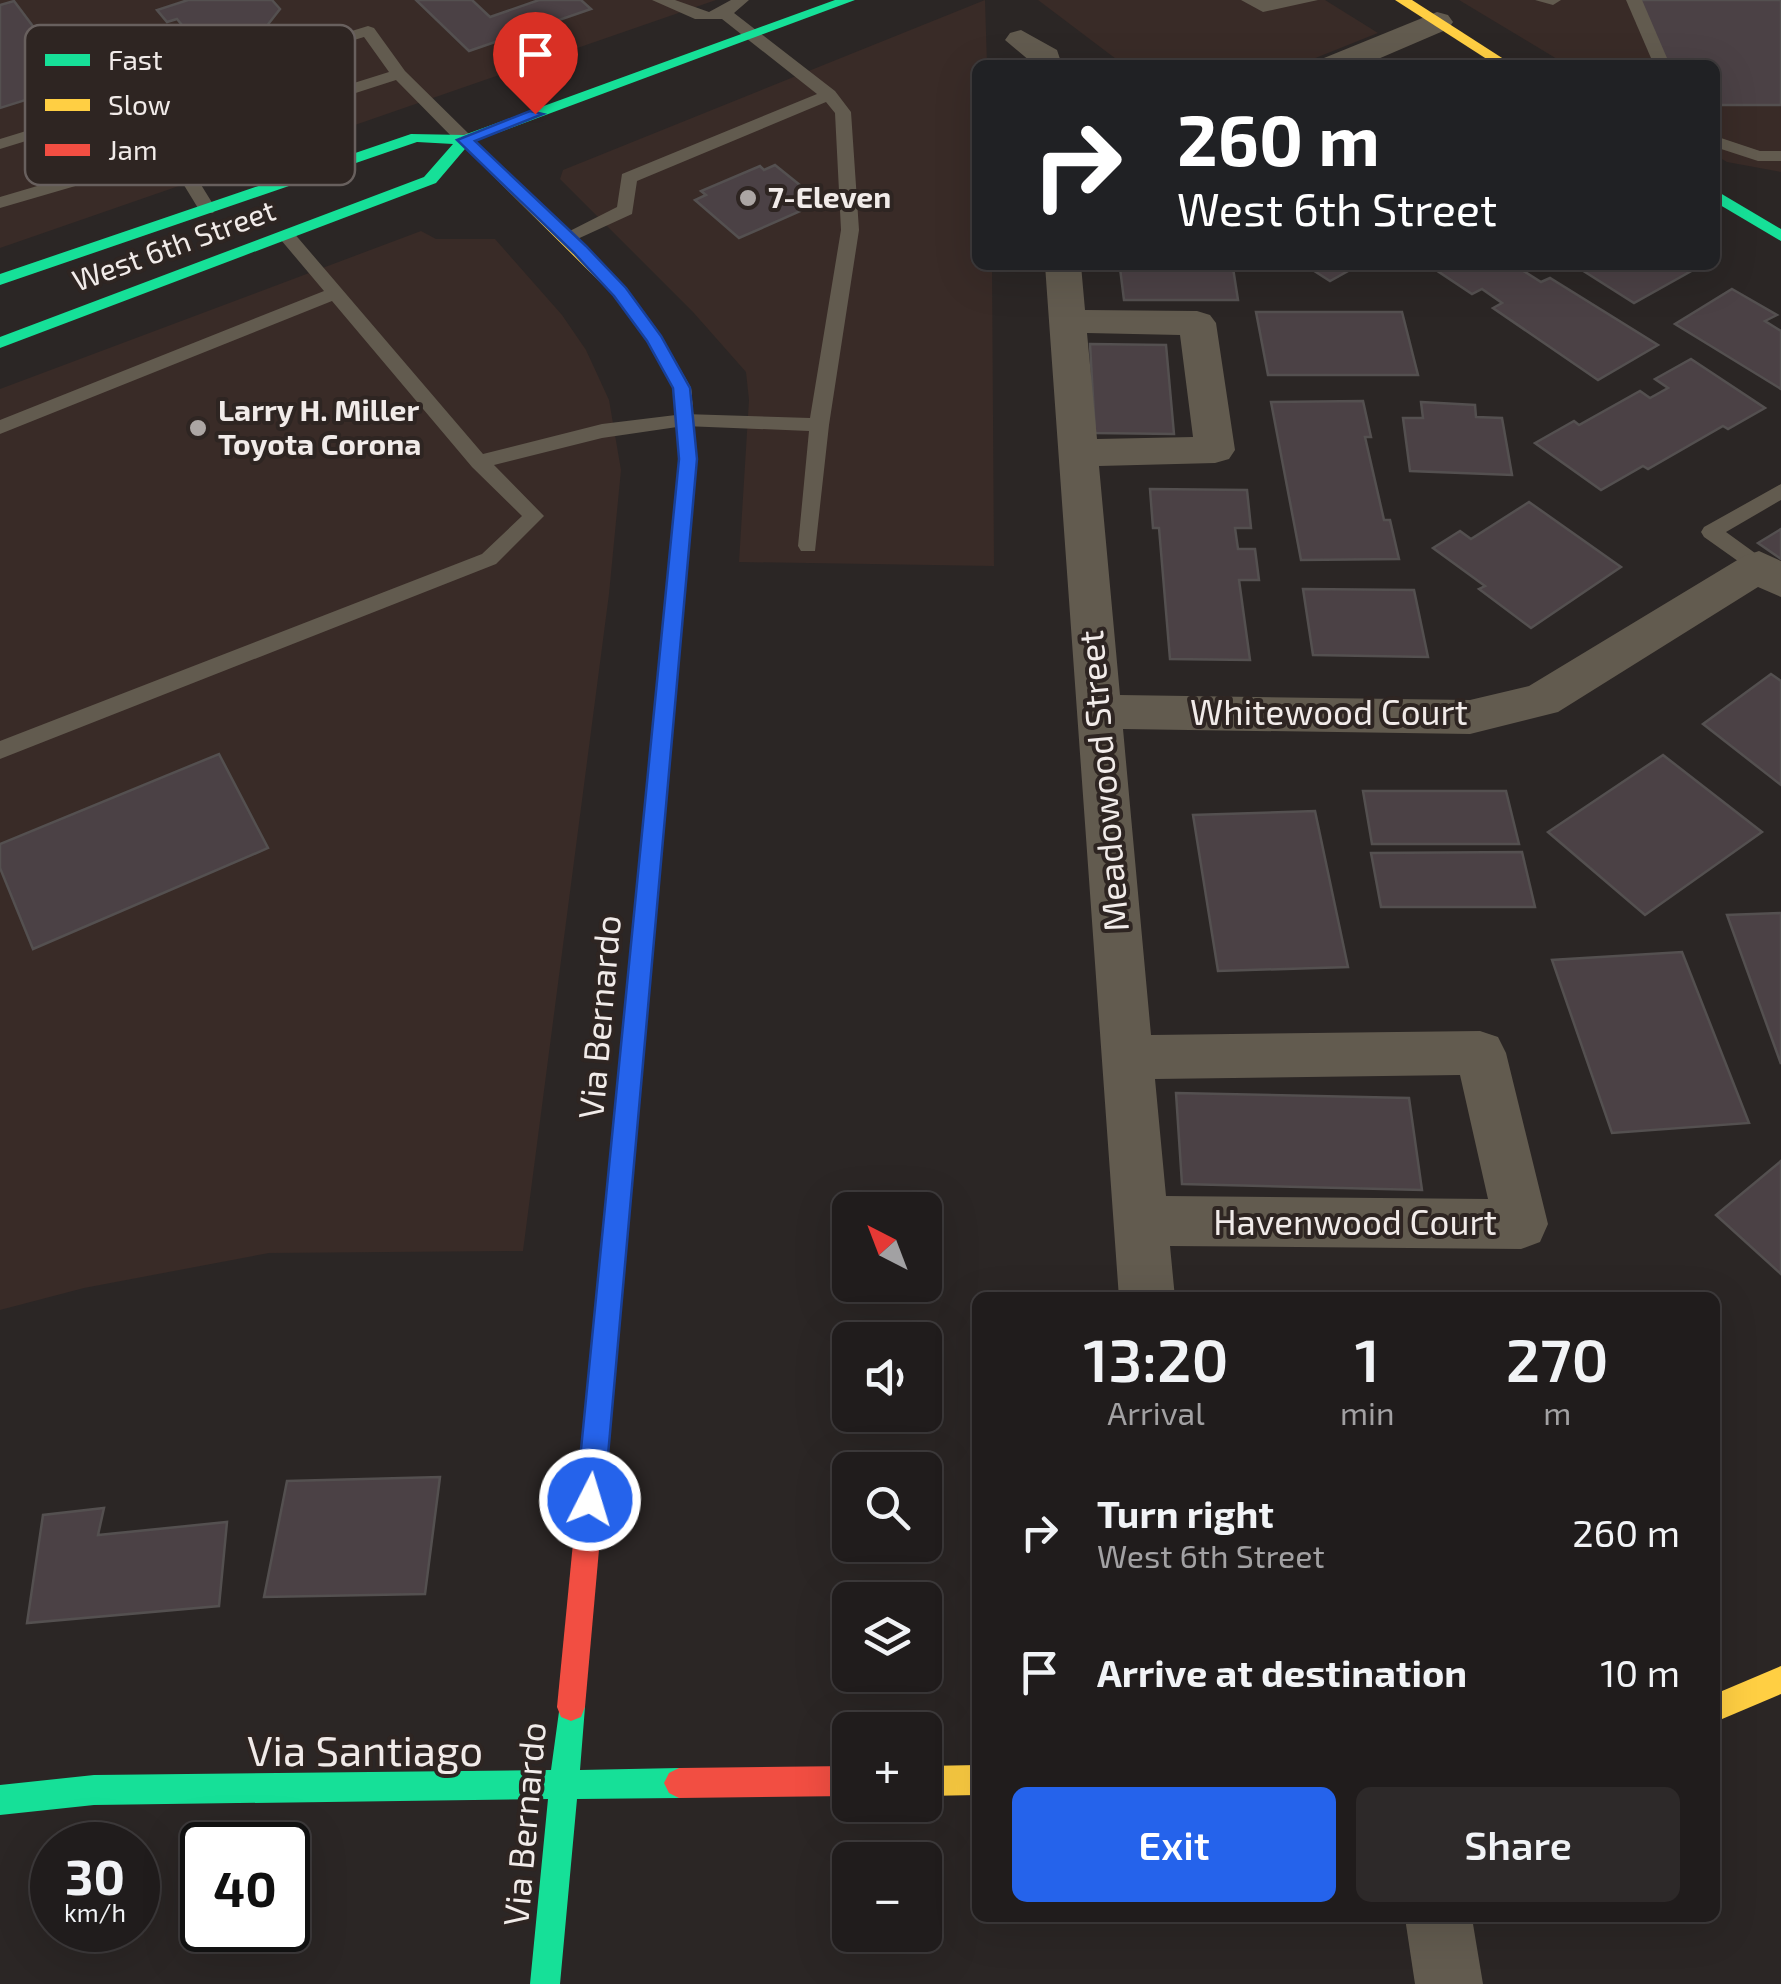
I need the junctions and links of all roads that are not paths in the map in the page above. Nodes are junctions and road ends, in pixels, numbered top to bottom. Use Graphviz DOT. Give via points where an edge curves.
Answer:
graph roads {
  1 [pos="660,0"];
  2 [pos="741,0"];
  3 [pos="848,0"];
  4 [pos="1249,0"];
  5 [pos="1310,0"];
  6 [pos="1543,0"];
  7 [pos="1554,0"];
  8 [pos="1634,0"];
  9 [pos="1421,7"];
  10 [pos="724,13"];
  11 [pos="355,36"];
  12 [pos="751,36"];
  13 [pos="1022,40"];
  14 [pos="1046,60"];
  15 [pos="1343,60"];
  16 [pos="1499,60"];
  17 [pos="1660,60"];
  18 [pos="399,74"];
  19 [pos="355,88"];
  20 [pos="829,95"];
  21 [pos="25,136"];
  22 [pos="464,140"];
  23 [pos="1720,143"];
  24 [pos="0,144"];
  25 [pos="1781,156"];
  26 [pos="355,157"];
  27 [pos="61,185"];
  28 [pos="193,185"];
  29 [pos="274,185"];
  30 [pos="1720,198"];
  31 [pos="0,203"];
  32 [pos="208,208"];
  33 [pos="287,236"];
  34 [pos="1781,236"];
  35 [pos="567,237"];
  36 [pos="1063,270"];
  37 [pos="0,280"];
  38 [pos="336,293"];
  39 [pos="1068,321"];
  40 [pos="0,342"];
  41 [pos="684,420"];
  42 [pos="819,425"];
  43 [pos="0,426"];
  44 [pos="1076,453"];
  45 [pos="479,462"];
  46 [pos="1781,491"];
  47 [pos="808,546"];
  48 [pos="1770,574"];
  49 [pos="1099,712"];
  50 [pos="0,750"];
  51 [pos="1127,1057"];
  52 [pos="1140,1222"];
  53 [pos="1146,1292"];
  54 [pos="1781,1680"];
  55 [pos="1720,1706"];
  56 [pos="972,1780"];
  57 [pos="832,1781"];
  58 [pos="942,1781"];
  59 [pos="563,1787"];
  60 [pos="0,1800"];
  61 [pos="1441,1922"];
  62 [pos="545,1984"];
  63 [pos="1449,1984"];
  1 -- 10 [label="lane" via="696,18"];
  2 -- 10 [label="lane"];
  3 -- 12 [label="street, West 6th Street"];
  4 -- 5 [label="lane" via="1263,7"];
  6 -- 7 [label="lane"];
  8 -- 17 [label="lane"];
  9 -- 15 [label="street"];
  9 -- 16 [label="street"];
  10 -- 12 [label="lane"];
  11 -- 18 [label="lane" via="368,32"];
  12 -- 20 [label="lane"];
  12 -- 22 [label="street, West 6th Street"];
  13 -- 14 [label="street"];
  18 -- 19 [label="lane"];
  18 -- 22 [label="lane"];
  20 -- 35 [label="lane" via="628,178 626,210"];
  20 -- 42 [label="lane" via="843,112 850,230"];
  21 -- 24 [label="lane"];
  22 -- 26 [label="street, West 6th Street" via="416,136"];
  22 -- 33 [label="street, West 6th Street" via="430,180"];
  22 -- 35 [label="street, Via Bernardo"];
  23 -- 25 [label="lane"];
  27 -- 31 [label="lane"];
  28 -- 32 [label="lane"];
  29 -- 32 [label="street, West 6th Street"];
  30 -- 34 [label="street"];
  32 -- 37 [label="street, West 6th Street"];
  33 -- 38 [label="lane"];
  33 -- 40 [label="street, West 6th Street"];
  35 -- 41 [label="street, Via Bernardo" via="655,340 682,388"];
  36 -- 39 [label="street, Meadowood Street"];
  38 -- 43 [label="lane"];
  38 -- 45 [label="lane"];
  39 -- 44 [label="street, Meadowood Street"];
  39 -- 44 [label="street" via="1197,324 1215,450"];
  41 -- 42 [label="lane"];
  41 -- 45 [label="lane" via="602,431"];
  41 -- 59 [label="street, Via Bernardo" via="688,459"];
  42 -- 47 [label="lane"];
  44 -- 49 [label="street, Meadowood Street"];
  45 -- 50 [label="lane" via="534,516 489,559"];
  46 -- 48 [label="lane" via="1711,532"];
  48 -- 49 [label="street, Whitewood Court" via="1542,700 1470,717"];
  49 -- 51 [label="street, Meadowood Street"];
  51 -- 52 [label="street, Meadowood Street"];
  51 -- 52 [label="street, Havenwood Court" via="1480,1053 1521,1224"];
  52 -- 53 [label="street, Meadowood Street"];
  54 -- 55 [label="street"];
  56 -- 58 [label="street"];
  57 -- 59 [label="street, Via Santiago"];
  59 -- 60 [label="street, Via Santiago" via="94,1790"];
  59 -- 62 [label="street, Via Bernardo"];
  61 -- 63 [label="street"];
}
